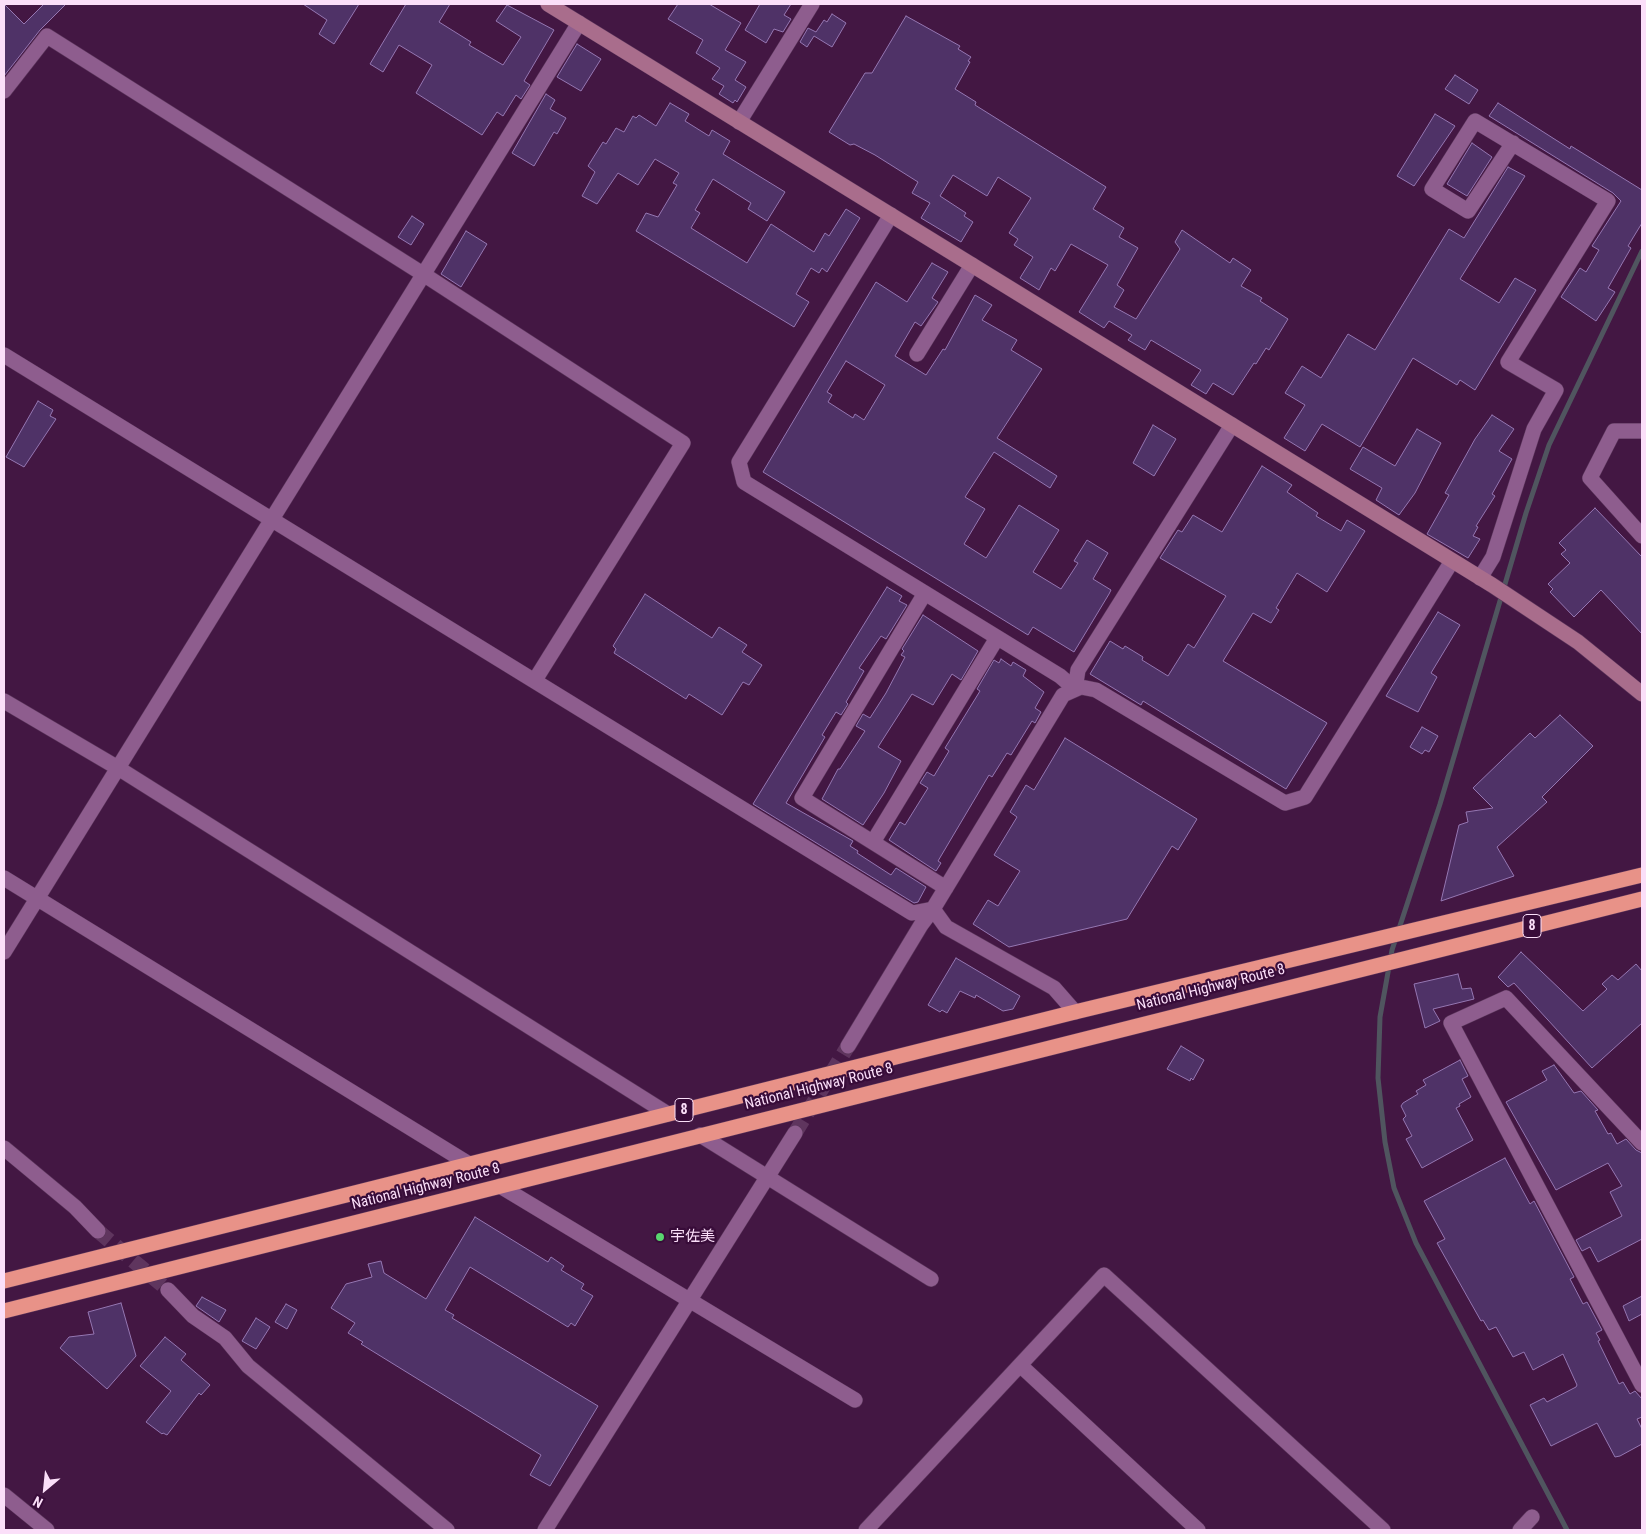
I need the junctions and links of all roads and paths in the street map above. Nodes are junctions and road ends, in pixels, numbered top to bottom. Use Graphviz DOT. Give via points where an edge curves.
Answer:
graph roads {
  1 [pos="548,4"];
  2 [pos="812,4"];
  3 [pos="579,23"];
  4 [pos="4,91"];
  5 [pos="739,122"];
  6 [pos="1513,143"];
  7 [pos="891,215"];
  8 [pos="972,266"];
  9 [pos="424,274"];
  10 [pos="917,354"];
  11 [pos="4,355"];
  12 [pos="1232,425"];
  13 [pos="1642,431"];
  14 [pos="272,519"];
  15 [pos="1642,536"];
  16 [pos="1452,561"];
  17 [pos="1486,582"];
  18 [pos="925,593"];
  19 [pos="997,638"];
  20 [pos="535,680"];
  21 [pos="1075,689"];
  22 [pos="1642,692"];
  23 [pos="4,701"];
  24 [pos="118,768"];
  25 [pos="873,842"];
  26 [pos="1642,876"];
  27 [pos="4,878"];
  28 [pos="946,888"];
  29 [pos="37,898"];
  30 [pos="1642,899"];
  31 [pos="933,909"];
  32 [pos="4,952"];
  33 [pos="1075,1012"];
  34 [pos="848,1046"];
  35 [pos="668,1114"];
  36 [pos="796,1133"];
  37 [pos="700,1135"];
  38 [pos="1642,1143"];
  39 [pos="4,1148"];
  40 [pos="469,1164"];
  41 [pos="768,1177"];
  42 [pos="500,1186"];
  43 [pos="98,1231"];
  44 [pos="931,1279"];
  45 [pos="4,1280"];
  46 [pos="168,1290"];
  47 [pos="57,1298"];
  48 [pos="690,1300"];
  49 [pos="4,1311"];
  50 [pos="4,1318"];
  51 [pos="1020,1365"];
  52 [pos="1642,1385"];
  53 [pos="855,1400"];
  54 [pos="4,1495"];
  55 [pos="1532,1517"];
  56 [pos="47,1530"];
  57 [pos="447,1530"];
  58 [pos="545,1530"];
  59 [pos="866,1530"];
  60 [pos="1198,1530"];
  61 [pos="1383,1530"];
  62 [pos="1520,1530"];
  1 -- 3 [label="street"];
  2 -- 5 [label="street"];
  3 -- 5 [label="street"];
  3 -- 9 [label="street"];
  4 -- 9 [label="street" via="48,36"];
  5 -- 7 [label="street"];
  6 -- 6 [label="street" via="1475,120 1432,189 1468,211"];
  6 -- 17 [label="street" via="1608,201 1508,362 1556,390 1534,429"];
  7 -- 8 [label="street"];
  7 -- 18 [label="street" via="739,462 744,482"];
  8 -- 10 [label="street"];
  8 -- 12 [label="street"];
  9 -- 14 [label="street"];
  9 -- 20 [label="street" via="683,443"];
  11 -- 14 [label="street"];
  12 -- 16 [label="street"];
  12 -- 21 [label="street" via="1078,670"];
  13 -- 15 [label="street" via="1614,431 1590,478"];
  14 -- 20 [label="street"];
  14 -- 24 [label="street"];
  16 -- 17 [label="street"];
  16 -- 21 [label="street" via="1305,797 1285,803 1096,690"];
  17 -- 22 [label="street" via="1578,642"];
  18 -- 19 [label="street"];
  18 -- 25 [label="street" via="802,798"];
  19 -- 21 [label="street" via="1060,676"];
  19 -- 25 [label="street"];
  20 -- 31 [label="street" via="912,912"];
  21 -- 28 [label="street" via="1063,695"];
  23 -- 24 [label="street"];
  24 -- 29 [label="street"];
  24 -- 35 [label="street"];
  25 -- 28 [label="street"];
  26 -- 33 [label="highway, National Highway Route 8 / 8"];
  27 -- 29 [label="street"];
  28 -- 31 [label="street"];
  29 -- 32 [label="street"];
  29 -- 40 [label="street"];
  30 -- 37 [label="highway, National Highway Route 8 / 8"];
  31 -- 33 [label="street" via="946,927 1054,988"];
  31 -- 34 [label="street"];
  33 -- 35 [label="highway, National Highway Route 8 / 8"];
  35 -- 40 [label="highway, National Highway Route 8 / 8"];
  36 -- 41 [label="street"];
  37 -- 41 [label="street"];
  37 -- 42 [label="highway, National Highway Route 8 / 8"];
  38 -- 52 [label="street" via="1506,998 1452,1024"];
  39 -- 43 [label="street" via="75,1207"];
  40 -- 45 [label="highway, National Highway Route 8 / 8"];
  41 -- 44 [label="street"];
  41 -- 48 [label="street"];
  42 -- 47 [label="highway, National Highway Route 8 / 8"];
  42 -- 48 [label="street"];
  46 -- 57 [label="street" via="193,1316 225,1338 248,1366"];
  47 -- 49 [label="highway, National Highway Route 8 / 8"];
  47 -- 50 [label="street"];
  48 -- 53 [label="street"];
  48 -- 58 [label="street"];
  51 -- 59 [label="street"];
  51 -- 60 [label="street"];
  51 -- 61 [label="street" via="1104,1275"];
  54 -- 56 [label="street"];
  55 -- 62 [label="street"];
}
